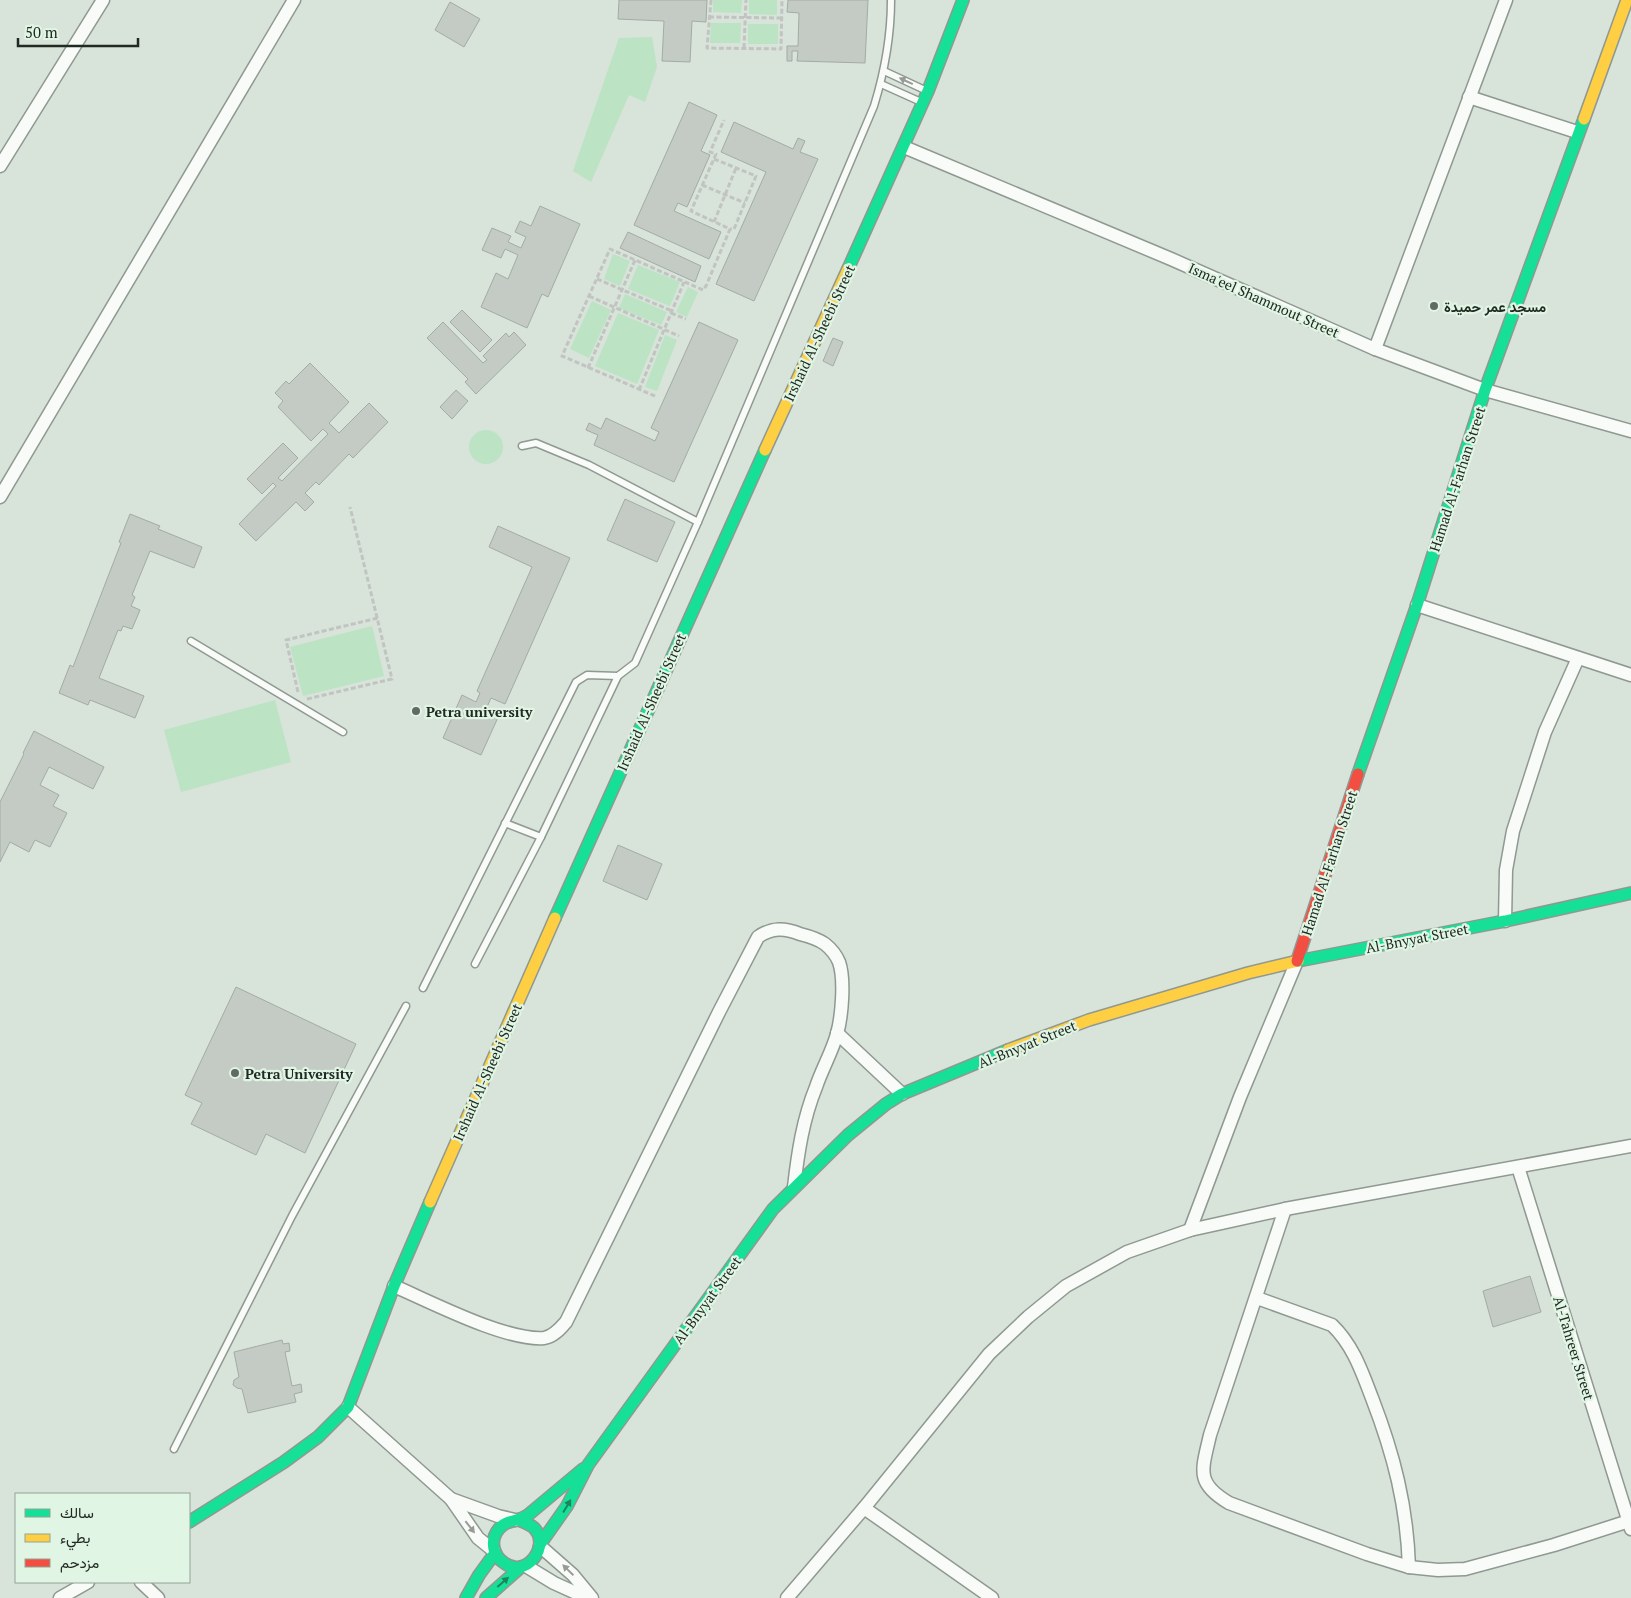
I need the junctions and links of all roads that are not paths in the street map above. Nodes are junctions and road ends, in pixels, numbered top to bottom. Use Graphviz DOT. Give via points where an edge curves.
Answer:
graph roads {
  1 [pos="103,0"];
  2 [pos="294,0"];
  3 [pos="891,0"];
  4 [pos="963,0"];
  5 [pos="1506,0"];
  6 [pos="1627,0"];
  7 [pos="1626,19"];
  8 [pos="884,71"];
  9 [pos="881,84"];
  10 [pos="928,91"];
  11 [pos="1470,97"];
  12 [pos="923,103"];
  13 [pos="1577,132"];
  14 [pos="904,147"];
  15 [pos="0,166"];
  16 [pos="1375,349"];
  17 [pos="1485,390"];
  18 [pos="1631,432"];
  19 [pos="522,446"];
  20 [pos="0,497"];
  21 [pos="698,522"];
  22 [pos="1417,605"];
  23 [pos="191,641"];
  24 [pos="1578,658"];
  25 [pos="1631,675"];
  26 [pos="618,676"];
  27 [pos="343,732"];
  28 [pos="505,823"];
  29 [pos="541,837"];
  30 [pos="1631,894"];
  31 [pos="1505,921"];
  32 [pos="1296,962"];
  33 [pos="475,964"];
  34 [pos="423,988"];
  35 [pos="406,1006"];
  36 [pos="838,1033"];
  37 [pos="902,1094"];
  38 [pos="1631,1146"];
  39 [pos="1518,1167"];
  40 [pos="794,1187"];
  41 [pos="1285,1209"];
  42 [pos="1190,1230"];
  43 [pos="394,1286"];
  44 [pos="1257,1298"];
  45 [pos="348,1407"];
  46 [pos="174,1449"];
  47 [pos="588,1466"];
  48 [pos="450,1499"];
  49 [pos="864,1508"];
  50 [pos="517,1520"];
  51 [pos="190,1521"];
  52 [pos="1630,1525"];
  53 [pos="540,1544"];
  54 [pos="494,1552"];
  55 [pos="524,1567"];
  56 [pos="1409,1567"];
  57 [pos="86,1583"];
  58 [pos="142,1583"];
  59 [pos="60,1598"];
  60 [pos="158,1598"];
  61 [pos="466,1598"];
  62 [pos="486,1598"];
  63 [pos="588,1598"];
  64 [pos="592,1598"];
  65 [pos="787,1598"];
  66 [pos="992,1598"];
  1 -- 15 [label="street"];
  2 -- 20 [label="street"];
  3 -- 8 [label="lane" via="890,40"];
  4 -- 10 [label="street, Irshaid Al-Sheebi Street"];
  5 -- 11 [label="street"];
  6 -- 7 [label="street, Hamad Al-Farhan Street"];
  7 -- 13 [label="street, Hamad Al-Farhan Street"];
  8 -- 9 [label="lane"];
  10 -- 8 [label="lane, one-way"];
  9 -- 12 [label="lane"];
  9 -- 21 [label="lane" via="866,127"];
  10 -- 12 [label="street, Irshaid Al-Sheebi Street"];
  11 -- 13 [label="street"];
  11 -- 16 [label="street"];
  12 -- 14 [label="street, Irshaid Al-Sheebi Street"];
  13 -- 17 [label="street, Hamad Al-Farhan Street"];
  14 -- 16 [label="street, Isma'eel Shammout Street"];
  14 -- 43 [label="street, Irshaid Al-Sheebi Street" via="495,1051"];
  16 -- 17 [label="street, Isma'eel Shammout Street"];
  17 -- 18 [label="street, Isma'eel Shammout Street"];
  17 -- 22 [label="street, Hamad Al-Farhan Street"];
  19 -- 21 [label="lane" via="536,443 589,465"];
  21 -- 26 [label="lane" via="635,663"];
  22 -- 24 [label="street"];
  22 -- 32 [label="street, Hamad Al-Farhan Street"];
  23 -- 27 [label="lane"];
  24 -- 25 [label="street"];
  24 -- 31 [label="street" via="1545,732 1514,831 1506,870"];
  26 -- 28 [label="lane" via="587,675 576,682"];
  26 -- 29 [label="lane"];
  28 -- 29 [label="lane"];
  28 -- 34 [label="lane"];
  29 -- 33 [label="lane"];
  30 -- 31 [label="street, Al-Bnyyat Street"];
  31 -- 32 [label="street, Al-Bnyyat Street"];
  32 -- 37 [label="street, Al-Bnyyat Street" via="1089,1020"];
  32 -- 42 [label="street"];
  35 -- 46 [label="lane" via="292,1216"];
  36 -- 37 [label="street"];
  36 -- 40 [label="street" via="805,1119"];
  36 -- 43 [label="street" via="842,979 839,962 830,948 823,942 788,929 766,931 758,937 566,1322 558,1331 546,1338 524,1336 488,1326"];
  37 -- 40 [label="street, Al-Bnyyat Street" via="848,1135"];
  38 -- 39 [label="street"];
  39 -- 41 [label="street"];
  39 -- 52 [label="street, Al-Tahreer Street"];
  40 -- 47 [label="street, Al-Bnyyat Street" via="773,1208"];
  41 -- 42 [label="street"];
  41 -- 44 [label="street"];
  42 -- 49 [label="street" via="1127,1252 1066,1286 1028,1317 989,1354"];
  43 -- 45 [label="street, Irshaid Al-Sheebi Street"];
  44 -- 56 [label="street" via="1332,1325 1351,1349 1376,1407 1400,1484"];
  44 -- 56 [label="street" via="1210,1435 1203,1471 1205,1484 1229,1503"];
  45 -- 48 [label="street"];
  45 -- 51 [label="street" via="318,1437 284,1462"];
  47 -- 50 [label="street, Al-Bnyyat Street"];
  53 -- 47 [label="street, Al-Bnyyat Street, one-way" via="556,1524"];
  48 -- 50 [label="street"];
  48 -- 54 [label="street, one-way" via="478,1538"];
  49 -- 65 [label="street"];
  49 -- 66 [label="street"];
  50 -- 53 [label="street" via="534,1528"];
  50 -- 54 [label="street" via="497,1531"];
  52 -- 56 [label="street" via="1465,1569"];
  53 -- 55 [label="street" via="538,1554"];
  64 -- 53 [label="street, one-way"];
  54 -- 55 [label="street" via="501,1562 510,1567"];
  54 -- 61 [label="street"];
  62 -- 55 [label="street, one-way"];
  55 -- 63 [label="street"];
  57 -- 59 [label="street"];
  58 -- 60 [label="street"];
}
